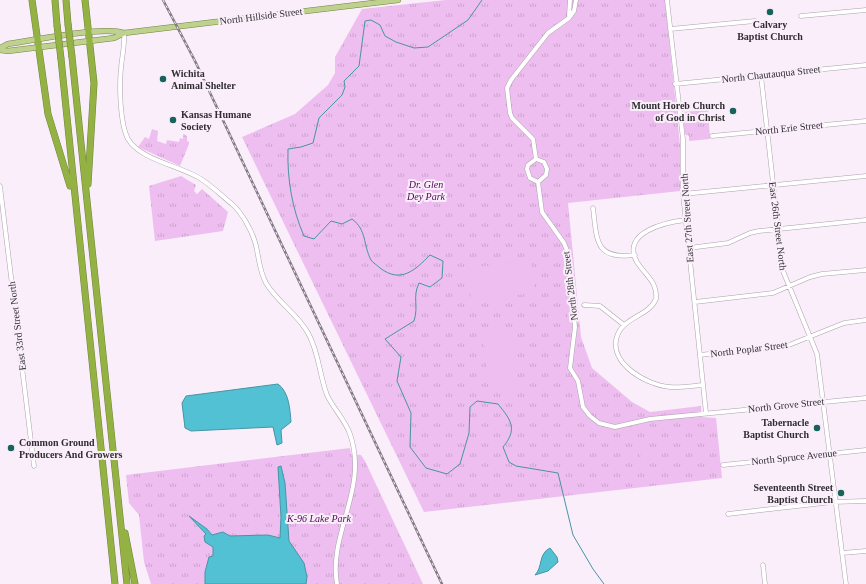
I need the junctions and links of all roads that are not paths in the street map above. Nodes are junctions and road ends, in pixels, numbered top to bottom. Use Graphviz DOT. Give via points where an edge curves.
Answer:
graph roads {
  1 [pos="32,0"];
  2 [pos="54,0"];
  3 [pos="66,0"];
  4 [pos="85,0"];
  5 [pos="398,0"];
  6 [pos="570,0"];
  7 [pos="576,0"];
  8 [pos="667,0"];
  9 [pos="866,10"];
  10 [pos="801,16"];
  11 [pos="569,18"];
  12 [pos="755,21"];
  13 [pos="670,29"];
  14 [pos="88,33"];
  15 [pos="124,33"];
  16 [pos="37,39"];
  17 [pos="89,42"];
  18 [pos="38,48"];
  19 [pos="0,49"];
  20 [pos="866,65"];
  21 [pos="761,76"];
  22 [pos="675,84"];
  23 [pos="866,121"];
  24 [pos="767,130"];
  25 [pos="712,136"];
  26 [pos="536,159"];
  27 [pos="866,176"];
  28 [pos="538,182"];
  29 [pos="773,185"];
  30 [pos="0,186"];
  31 [pos="684,194"];
  32 [pos="593,208"];
  33 [pos="76,219"];
  34 [pos="686,220"];
  35 [pos="866,220"];
  36 [pos="778,229"];
  37 [pos="689,248"];
  38 [pos="91,254"];
  39 [pos="635,255"];
  40 [pos="866,270"];
  41 [pos="789,286"];
  42 [pos="695,302"];
  43 [pos="584,305"];
  44 [pos="866,320"];
  45 [pos="624,325"];
  46 [pos="810,336"];
  47 [pos="700,355"];
  48 [pos="703,385"];
  49 [pos="866,398"];
  50 [pos="822,402"];
  51 [pos="706,413"];
  52 [pos="866,450"];
  53 [pos="829,453"];
  54 [pos="723,465"];
  55 [pos="34,466"];
  56 [pos="118,499"];
  57 [pos="866,501"];
  58 [pos="835,503"];
  59 [pos="728,514"];
  60 [pos="866,551"];
  61 [pos="842,554"];
  62 [pos="764,564"];
  63 [pos="115,584"];
  64 [pos="127,584"];
  65 [pos="136,584"];
  66 [pos="337,584"];
  67 [pos="765,584"];
  68 [pos="846,584"];
  1 -- 16 [label="highway"];
  2 -- 33 [label="highway, bridge"];
  3 -- 38 [label="highway, bridge"];
  4 -- 14 [label="highway"];
  5 -- 15 [label="main road, North Hillside Street"];
  6 -- 11 [label="street"];
  7 -- 11 [label="street"];
  8 -- 13 [label="street, East 27th Street North"];
  9 -- 10 [label="street"];
  11 -- 26 [label="street" via="548,33 507,88 512,118 533,139"];
  12 -- 13 [label="street"];
  13 -- 22 [label="street, East 27th Street North"];
  14 -- 15 [label="main road, North Hillside Street" via="114,30"];
  14 -- 16 [label="main road, North Hillside Street"];
  14 -- 17 [label="highway"];
  15 -- 17 [label="main road, North Hillside Street" via="114,38"];
  15 -- 66 [label="street" via="120,79 127,137 138,150 202,180 233,205 242,216 255,242 265,282 308,333 328,395 349,432 355,483 336,555"];
  16 -- 18 [label="highway"];
  16 -- 19 [label="main road, North Hillside Street" via="8,44"];
  17 -- 18 [label="main road, North Hillside Street"];
  17 -- 38 [label="highway" via="94,83 88,172"];
  18 -- 19 [label="main road, North Hillside Street" via="8,51"];
  18 -- 33 [label="highway" via="48,114 68,177"];
  20 -- 21 [label="street, North Chautauqua Street"];
  21 -- 22 [label="street, North Chautauqua Street"];
  21 -- 24 [label="street, East 26th Street North"];
  22 -- 31 [label="street, East 27th Street North" via="683,139"];
  23 -- 24 [label="street, North Erie Street"];
  24 -- 25 [label="street, North Erie Street"];
  24 -- 29 [label="street, East 26th Street North"];
  26 -- 28 [label="street, North 28th Street" via="527,169 530,178"];
  26 -- 28 [label="street" via="544,162 547,169 546,175"];
  27 -- 29 [label="street"];
  28 -- 51 [label="street, North 28th Street" via="542,212 568,253 575,327 570,368 578,381 580,401 587,413 604,425 615,426"];
  29 -- 31 [label="street"];
  29 -- 36 [label="street, East 26th Street North"];
  30 -- 55 [label="street, East 33rd Street North"];
  31 -- 34 [label="street, East 27th Street North"];
  32 -- 39 [label="street" via="597,238 603,250 618,256"];
  33 -- 63 [label="highway"];
  34 -- 37 [label="street, East 27th Street North"];
  34 -- 39 [label="street" via="669,222 646,231 636,243"];
  35 -- 36 [label="street"];
  36 -- 37 [label="street" via="750,233 728,243"];
  36 -- 41 [label="street, East 26th Street North" via="783,271"];
  37 -- 42 [label="street, East 27th Street North"];
  38 -- 56 [label="highway"];
  39 -- 45 [label="street" via="637,262 654,284 656,299 650,308"];
  40 -- 41 [label="street" via="822,274"];
  41 -- 42 [label="street" via="767,294"];
  41 -- 46 [label="street, East 26th Street North"];
  42 -- 47 [label="street, East 27th Street North"];
  43 -- 45 [label="street" via="600,306"];
  44 -- 46 [label="street, North Poplar Street" via="844,323"];
  45 -- 48 [label="street" via="616,339 616,348 618,357 632,371 662,386"];
  46 -- 47 [label="street, North Poplar Street" via="783,346"];
  46 -- 50 [label="street, East 26th Street North" via="817,354"];
  47 -- 48 [label="street, East 27th Street North"];
  48 -- 51 [label="street, East 27th Street North"];
  49 -- 50 [label="street, North Grove Street"];
  50 -- 51 [label="street, North Grove Street"];
  50 -- 53 [label="street, East 26th Street North"];
  52 -- 53 [label="street, North Spruce Avenue"];
  53 -- 54 [label="street, North Spruce Avenue"];
  53 -- 58 [label="street, East 26th Street North"];
  56 -- 64 [label="highway"];
  56 -- 65 [label="highway"];
  57 -- 58 [label="street"];
  58 -- 59 [label="street"];
  58 -- 61 [label="street, East 26th Street North"];
  60 -- 61 [label="street"];
  61 -- 68 [label="street, East 26th Street North"];
  62 -- 67 [label="street"];
}
